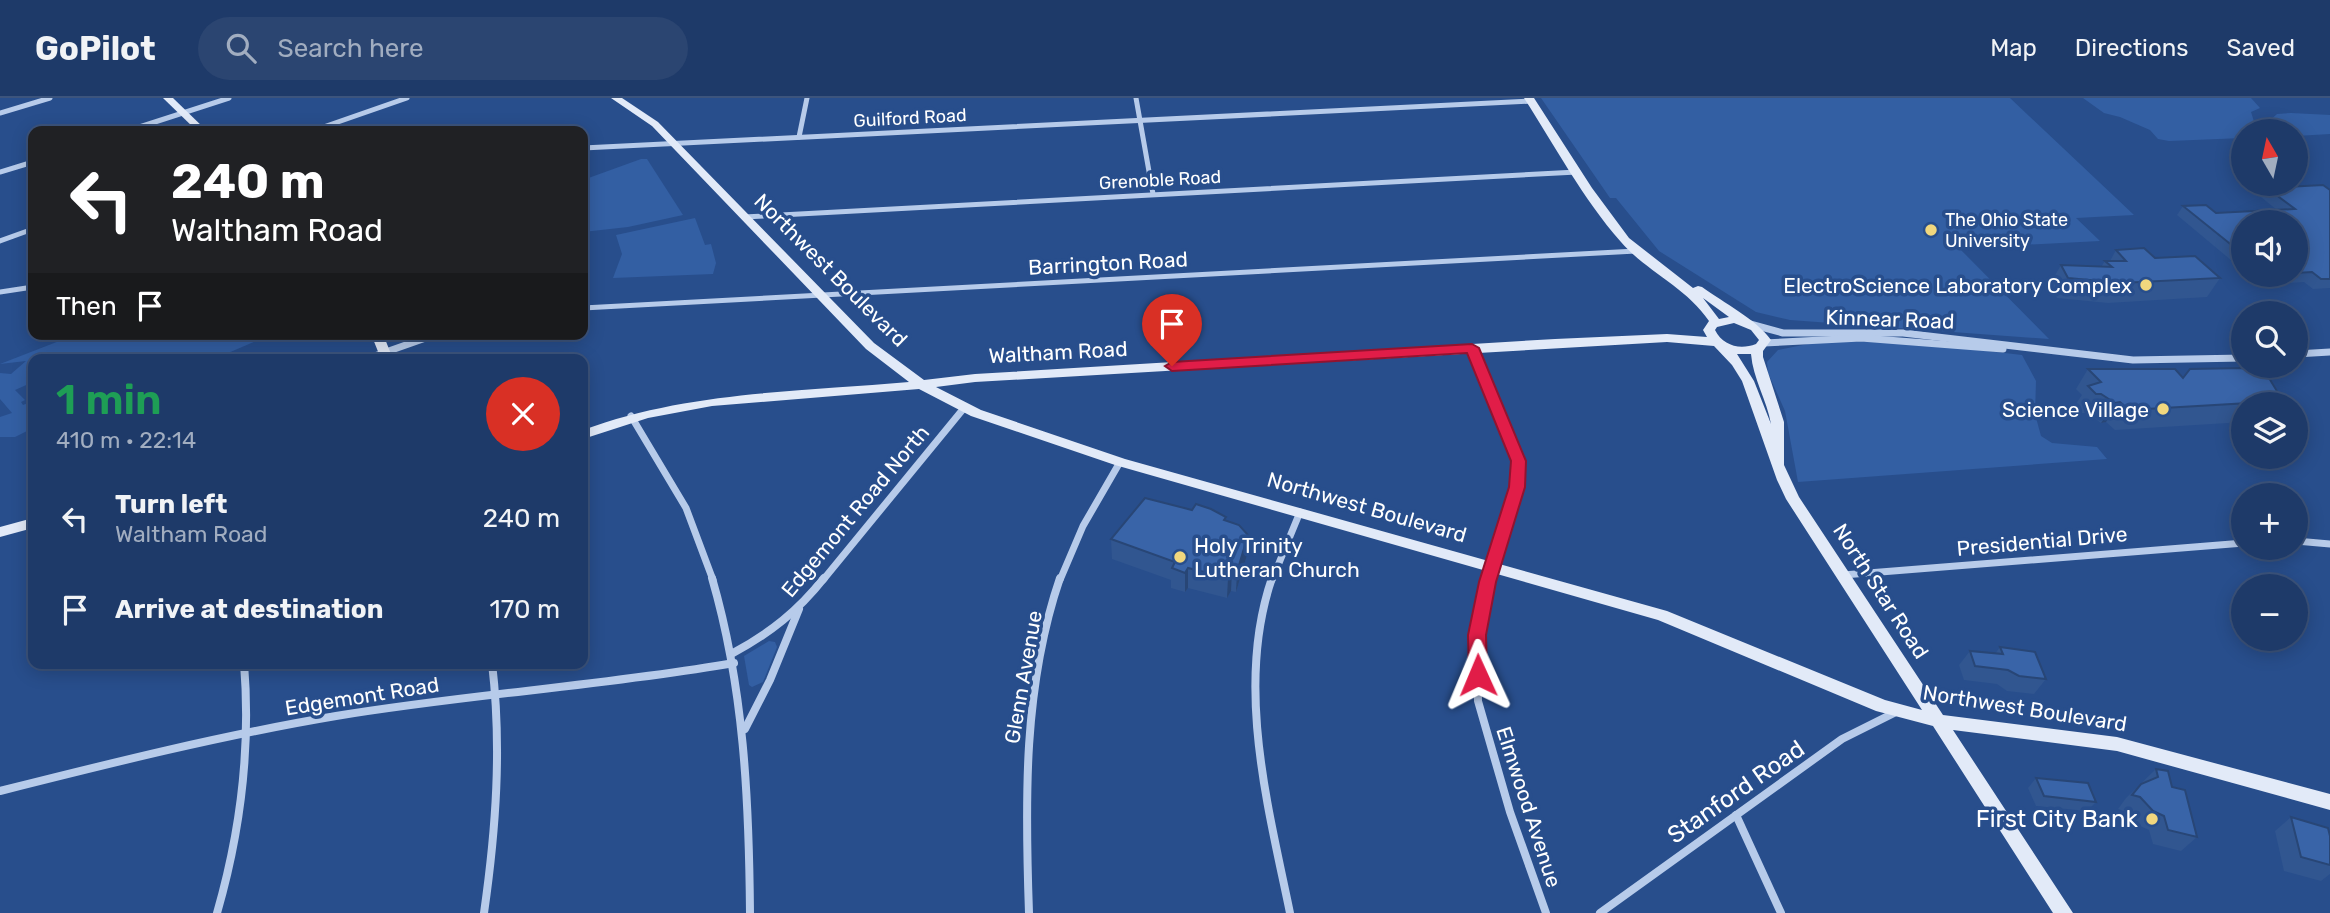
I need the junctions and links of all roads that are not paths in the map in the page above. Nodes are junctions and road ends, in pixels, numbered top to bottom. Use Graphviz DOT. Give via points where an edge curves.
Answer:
graph roads {
  1 [pos="50,98"];
  2 [pos="168,98"];
  3 [pos="229,98"];
  4 [pos="407,98"];
  5 [pos="616,98"];
  6 [pos="807,98"];
  7 [pos="1136,98"];
  8 [pos="1530,100"];
  9 [pos="0,113"];
  10 [pos="184,113"];
  11 [pos="1140,121"];
  12 [pos="143,126"];
  13 [pos="197,126"];
  14 [pos="326,126"];
  15 [pos="799,137"];
  16 [pos="675,144"];
  17 [pos="588,148"];
  18 [pos="28,164"];
  19 [pos="0,172"];
  20 [pos="1578,172"];
  21 [pos="1153,194"];
  22 [pos="744,216"];
  23 [pos="28,231"];
  24 [pos="0,241"];
  25 [pos="1636,251"];
  26 [pos="1651,264"];
  27 [pos="28,288"];
  28 [pos="0,292"];
  29 [pos="821,296"];
  30 [pos="588,308"];
  31 [pos="1746,322"];
  32 [pos="1712,324"];
  33 [pos="1667,338"];
  34 [pos="422,340"];
  35 [pos="1720,344"];
  36 [pos="1761,346"];
  37 [pos="1472,348"];
  38 [pos="2028,350"];
  39 [pos="2330,352"];
  40 [pos="2308,353"];
  41 [pos="388,354"];
  42 [pos="2231,358"];
  43 [pos="922,385"];
  44 [pos="964,408"];
  45 [pos="632,416"];
  46 [pos="588,433"];
  47 [pos="1120,462"];
  48 [pos="1778,468"];
  49 [pos="1300,512"];
  50 [pos="28,524"];
  51 [pos="0,532"];
  52 [pos="2308,542"];
  53 [pos="2231,543"];
  54 [pos="2330,544"];
  55 [pos="1492,566"];
  56 [pos="1843,575"];
  57 [pos="799,609"];
  58 [pos="734,658"];
  59 [pos="244,669"];
  60 [pos="493,669"];
  61 [pos="495,694"];
  62 [pos="1899,710"];
  63 [pos="1938,721"];
  64 [pos="744,731"];
  65 [pos="248,733"];
  66 [pos="0,791"];
  67 [pos="2330,802"];
  68 [pos="1736,815"];
  69 [pos="217,913"];
  70 [pos="484,913"];
  71 [pos="750,913"];
  72 [pos="1029,913"];
  73 [pos="1290,913"];
  74 [pos="1546,913"];
  75 [pos="1600,913"];
  76 [pos="1781,913"];
  77 [pos="2064,913"];
  1 -- 9 [label="street"];
  2 -- 10 [label="street"];
  3 -- 10 [label="street"];
  4 -- 14 [label="street"];
  5 -- 16 [label="street, Northwest Boulevard" via="649,119"];
  6 -- 15 [label="street"];
  7 -- 11 [label="street"];
  8 -- 11 [label="street, Guilford Road"];
  8 -- 20 [label="street"];
  10 -- 12 [label="street"];
  10 -- 13 [label="street"];
  11 -- 15 [label="street, Guilford Road"];
  11 -- 21 [label="street"];
  15 -- 16 [label="street, Guilford Road"];
  16 -- 17 [label="street, Guilford Road"];
  16 -- 22 [label="street, Northwest Boulevard"];
  18 -- 19 [label="street"];
  20 -- 21 [label="street, Grenoble Road"];
  20 -- 25 [label="street"];
  21 -- 22 [label="street, Grenoble Road"];
  22 -- 29 [label="street, Northwest Boulevard"];
  23 -- 24 [label="street"];
  25 -- 26 [label="street"];
  25 -- 29 [label="street, Barrington Road"];
  26 -- 31 [label="street" via="1680,276"];
  26 -- 32 [label="street" via="1702,301"];
  27 -- 28 [label="street"];
  29 -- 30 [label="street, Barrington Road"];
  29 -- 43 [label="street, Northwest Boulevard" via="870,346"];
  31 -- 32 [label="street, Waltham Road" via="1727,319"];
  31 -- 36 [label="street" via="1762,333"];
  31 -- 38 [label="street, Kinnear Road" via="1783,333 1903,333"];
  32 -- 33 [label="street, Waltham Road"];
  32 -- 35 [label="street, North Star Road" via="1710,334"];
  33 -- 35 [label="street, Waltham Road"];
  33 -- 37 [label="street, Waltham Road"];
  34 -- 41 [label="street"];
  35 -- 36 [label="street, Waltham Road" via="1741,351"];
  35 -- 48 [label="street, North Star Road" via="1742,368 1758,398"];
  36 -- 38 [label="street, Kinnear Road" via="1861,338"];
  36 -- 48 [label="street, North Star Road" via="1758,370 1776,412"];
  37 -- 43 [label="street, Waltham Road"];
  37 -- 55 [label="street, Elmwood Avenue" via="1518,461 1517,487"];
  38 -- 42 [label="street, Kinnear Road" via="2133,360"];
  39 -- 40 [label="street"];
  43 -- 44 [label="street, Northwest Boulevard"];
  43 -- 45 [label="street, Waltham Road" via="713,400"];
  44 -- 47 [label="street, Northwest Boulevard"];
  44 -- 57 [label="street, Edgemont Road North"];
  45 -- 46 [label="street, Waltham Road"];
  45 -- 58 [label="street" via="691,521 729,630"];
  47 -- 49 [label="street, Northwest Boulevard"];
  47 -- 72 [label="street, Glenn Avenue" via="1097,500 1055,595 1041,655 1027,760"];
  48 -- 56 [label="street, North Star Road"];
  49 -- 55 [label="street, Northwest Boulevard"];
  49 -- 73 [label="street" via="1260,625 1256,679 1266,793"];
  50 -- 51 [label="street"];
  52 -- 54 [label="street"];
  53 -- 56 [label="street, Presidential Drive"];
  55 -- 62 [label="street, Northwest Boulevard" via="1662,615"];
  55 -- 74 [label="street, Elmwood Avenue" via="1477,635 1478,701"];
  56 -- 63 [label="street, North Star Road"];
  57 -- 58 [label="street, Edgemont Road North"];
  57 -- 64 [label="street"];
  58 -- 61 [label="street, Edgemont Road" via="672,674"];
  58 -- 64 [label="street"];
  59 -- 65 [label="street"];
  60 -- 61 [label="street"];
  61 -- 65 [label="street, Edgemont Road"];
  61 -- 70 [label="street" via="497,803"];
  62 -- 63 [label="street, Northwest Boulevard"];
  62 -- 68 [label="street, Stanford Road" via="1842,739"];
  63 -- 67 [label="street, Northwest Boulevard" via="2117,744"];
  63 -- 77 [label="street, North Star Road"];
  64 -- 71 [label="street"];
  65 -- 66 [label="street, Edgemont Road"];
  65 -- 69 [label="street" via="240,816"];
  68 -- 75 [label="street, Stanford Road"];
  68 -- 76 [label="street"];
}
